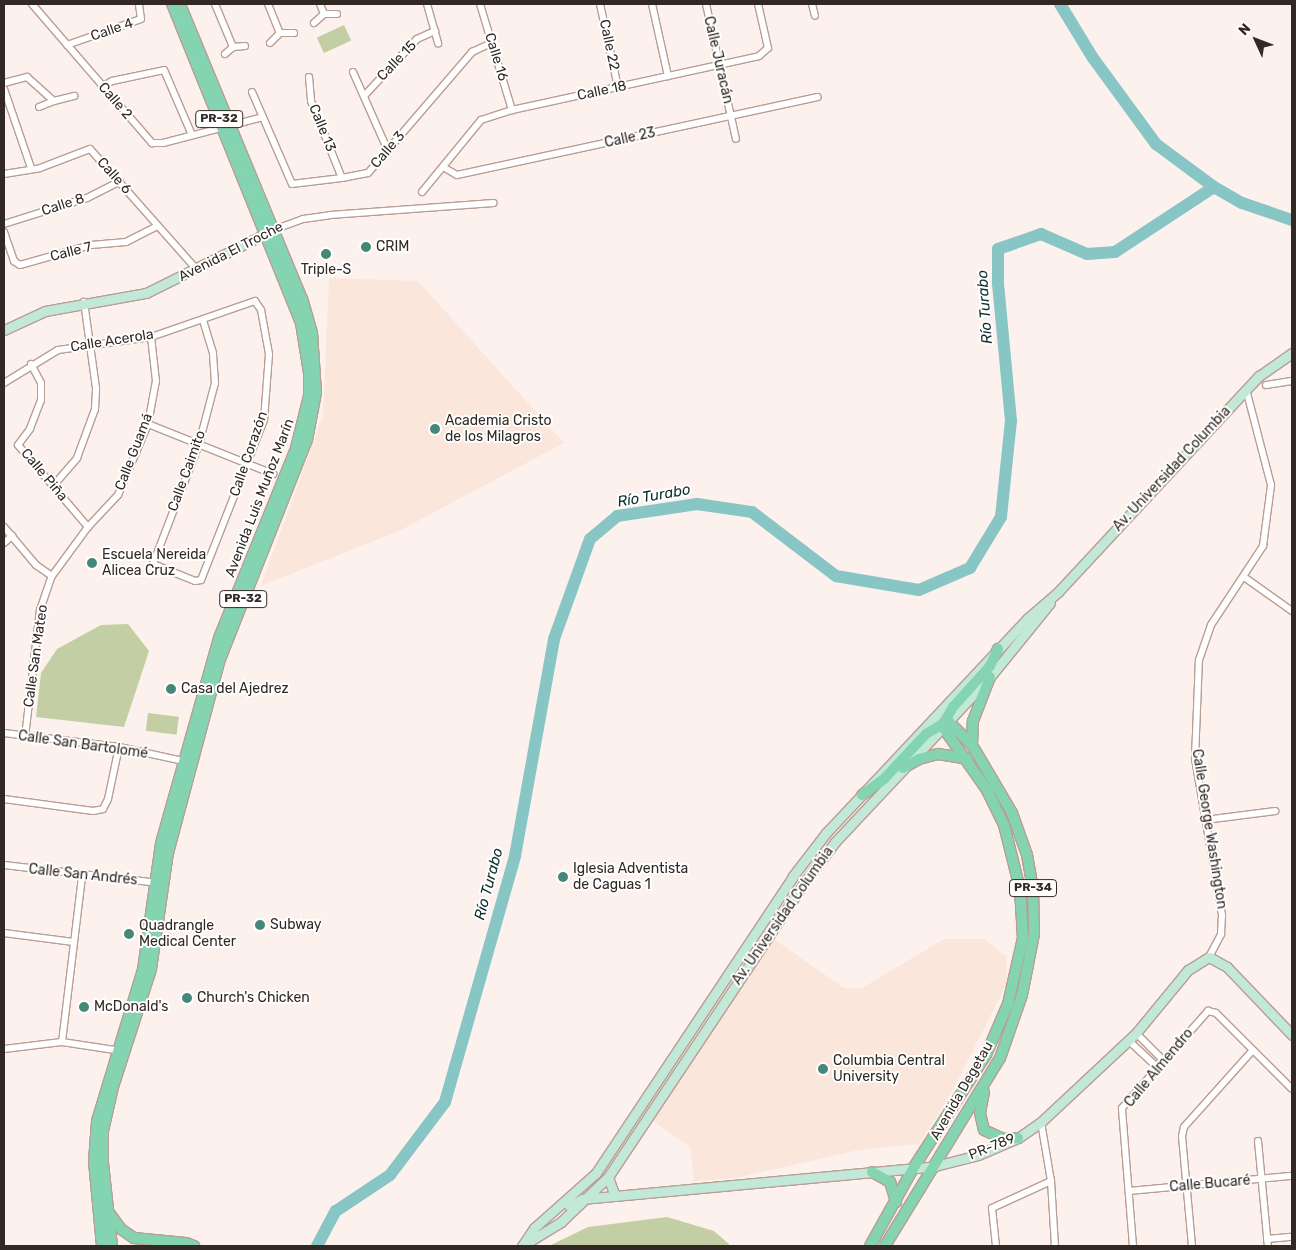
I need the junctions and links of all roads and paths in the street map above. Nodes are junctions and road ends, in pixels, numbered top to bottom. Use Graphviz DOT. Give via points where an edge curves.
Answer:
graph roads {
  1 [pos="32,4"];
  2 [pos="139,4"];
  3 [pos="172,4"];
  4 [pos="180,4"];
  5 [pos="215,4"];
  6 [pos="268,4"];
  7 [pos="320,4"];
  8 [pos="427,4"];
  9 [pos="480,4"];
  10 [pos="600,4"];
  11 [pos="652,4"];
  12 [pos="706,4"];
  13 [pos="758,4"];
  14 [pos="812,4"];
  15 [pos="324,14"];
  16 [pos="337,14"];
  17 [pos="815,16"];
  18 [pos="314,23"];
  19 [pos="435,31"];
  20 [pos="280,33"];
  21 [pos="294,33"];
  22 [pos="270,43"];
  23 [pos="438,43"];
  24 [pos="491,43"];
  25 [pos="67,45"];
  26 [pos="245,46"];
  27 [pos="233,47"];
  28 [pos="225,54"];
  29 [pos="719,64"];
  30 [pos="353,72"];
  31 [pos="668,76"];
  32 [pos="309,77"];
  33 [pos="4,83"];
  34 [pos="102,87"];
  35 [pos="618,87"];
  36 [pos="4,89"];
  37 [pos="252,92"];
  38 [pos="74,96"];
  39 [pos="364,96"];
  40 [pos="818,97"];
  41 [pos="54,101"];
  42 [pos="39,107"];
  43 [pos="512,110"];
  44 [pos="731,116"];
  45 [pos="263,117"];
  46 [pos="226,127"];
  47 [pos="192,135"];
  48 [pos="736,139"];
  49 [pos="388,151"];
  50 [pos="443,167"];
  51 [pos="31,168"];
  52 [pos="4,174"];
  53 [pos="342,178"];
  54 [pos="120,181"];
  55 [pos="422,192"];
  56 [pos="494,202"];
  57 [pos="4,224"];
  58 [pos="158,226"];
  59 [pos="4,232"];
  60 [pos="270,232"];
  61 [pos="197,270"];
  62 [pos="255,301"];
  63 [pos="84,302"];
  64 [pos="203,321"];
  65 [pos="4,330"];
  66 [pos="151,336"];
  67 [pos="90,344"];
  68 [pos="1292,354"];
  69 [pos="32,364"];
  70 [pos="1292,381"];
  71 [pos="4,382"];
  72 [pos="1266,385"];
  73 [pos="1246,389"];
  74 [pos="148,424"];
  75 [pos="199,444"];
  76 [pos="248,464"];
  77 [pos="273,474"];
  78 [pos="53,486"];
  79 [pos="4,527"];
  80 [pos="88,527"];
  81 [pos="12,536"];
  82 [pos="4,543"];
  83 [pos="203,575"];
  84 [pos="52,576"];
  85 [pos="1244,577"];
  86 [pos="1058,592"];
  87 [pos="1292,611"];
  88 [pos="998,649"];
  89 [pos="990,676"];
  90 [pos="945,724"];
  91 [pos="4,733"];
  92 [pos="25,737"];
  93 [pos="972,745"];
  94 [pos="119,747"];
  95 [pos="968,759"];
  96 [pos="187,762"];
  97 [pos="903,768"];
  98 [pos="862,794"];
  99 [pos="4,799"];
  100 [pos="1275,812"];
  101 [pos="1206,820"];
  102 [pos="4,865"];
  103 [pos="82,876"];
  104 [pos="159,883"];
  105 [pos="4,933"];
  106 [pos="74,942"];
  107 [pos="1209,957"];
  108 [pos="1136,1033"];
  109 [pos="1292,1035"];
  110 [pos="687,1036"];
  111 [pos="1128,1040"];
  112 [pos="62,1042"];
  113 [pos="697,1043"];
  114 [pos="4,1050"];
  115 [pos="1253,1050"];
  116 [pos="121,1051"];
  117 [pos="1163,1060"];
  118 [pos="1157,1067"];
  119 [pos="991,1072"];
  120 [pos="1292,1089"];
  121 [pos="634,1116"];
  122 [pos="1041,1122"];
  123 [pos="1018,1138"];
  124 [pos="1258,1141"];
  125 [pos="935,1166"];
  126 [pos="914,1167"];
  127 [pos="872,1172"];
  128 [pos="1292,1176"];
  129 [pos="608,1177"];
  130 [pos="1262,1179"];
  131 [pos="1050,1181"];
  132 [pos="1186,1186"];
  133 [pos="1129,1190"];
  134 [pos="615,1196"];
  135 [pos="589,1198"];
  136 [pos="896,1202"];
  137 [pos="110,1213"];
  138 [pos="545,1219"];
  139 [pos="1292,1237"];
  140 [pos="1268,1243"];
  141 [pos="102,1246"];
  142 [pos="112,1246"];
  143 [pos="194,1246"];
  144 [pos="522,1246"];
  145 [pos="870,1246"];
  146 [pos="885,1246"];
  147 [pos="996,1246"];
  148 [pos="1055,1246"];
  149 [pos="1133,1246"];
  150 [pos="1192,1246"];
  1 -- 25 [label="street, Calle 2"];
  2 -- 25 [label="street, Calle 4" via="141,19"];
  3 -- 46 [label="main road, Avenida Luis Muñoz Marín / PR-32"];
  4 -- 46 [label="main road, Avenida Luis Muñoz Marín / PR-32"];
  5 -- 27 [label="street"];
  6 -- 20 [label="street"];
  7 -- 15 [label="street"];
  8 -- 19 [label="street"];
  9 -- 24 [label="street, Calle 16"];
  10 -- 35 [label="street, Calle 22"];
  11 -- 31 [label="street"];
  12 -- 29 [label="street, Calle Juracán"];
  13 -- 29 [label="street, Calle 18" via="768,48 759,56"];
  14 -- 17 [label="street"];
  15 -- 16 [label="street"];
  15 -- 18 [label="street"];
  19 -- 23 [label="street"];
  19 -- 39 [label="street, Calle 15" via="417,39"];
  20 -- 21 [label="street"];
  20 -- 22 [label="street"];
  24 -- 43 [label="street, Calle 16"];
  24 -- 49 [label="street, Calle 3" via="472,52"];
  25 -- 34 [label="street, Calle 2"];
  26 -- 27 [label="street"];
  27 -- 28 [label="street"];
  29 -- 31 [label="street, Calle 18"];
  29 -- 44 [label="street, Calle Juracán"];
  30 -- 39 [label="street"];
  31 -- 35 [label="street, Calle 18"];
  32 -- 53 [label="street, Calle 13" via="311,101"];
  33 -- 41 [label="street" via="26,77"];
  34 -- 47 [label="street, Calle 2" via="152,143 163,144"];
  34 -- 47 [label="street" via="112,81 164,70"];
  35 -- 43 [label="street, Calle 18"];
  36 -- 51 [label="street"];
  37 -- 45 [label="street"];
  38 -- 41 [label="street"];
  39 -- 49 [label="street"];
  40 -- 44 [label="street, Calle 23"];
  41 -- 42 [label="street"];
  43 -- 50 [label="street, Calle 18" via="481,120"];
  44 -- 48 [label="street, Calle Juracán"];
  44 -- 50 [label="street, Calle 23" via="457,175"];
  45 -- 46 [label="street, Calle 2"];
  45 -- 53 [label="street, Calle 3" via="292,184"];
  46 -- 47 [label="street, Calle 2"];
  46 -- 60 [label="main road, Avenida Luis Muñoz Marín / PR-32"];
  49 -- 53 [label="street, Calle 3" via="368,173"];
  50 -- 55 [label="street, Calle 18"];
  51 -- 52 [label="street, Calle 6"];
  51 -- 54 [label="street, Calle 6" via="40,168 90,149"];
  54 -- 57 [label="street, Calle 8" via="87,198"];
  54 -- 58 [label="street, Calle 6"];
  56 -- 60 [label="street, Avenida El Troche" via="330,214 303,219"];
  58 -- 59 [label="street, Calle 7" via="126,242 91,245 20,265 14,261"];
  58 -- 61 [label="street, Calle 6"];
  60 -- 61 [label="main road, Avenida El Troche"];
  60 -- 96 [label="main road, Avenida Luis Muñoz Marín / PR-32" via="306,347 309,396 306,430 230,622"];
  61 -- 63 [label="main road, Avenida El Troche" via="146,293"];
  62 -- 64 [label="street, Calle Acerola"];
  62 -- 76 [label="street, Calle Corazón" via="261,310 269,354 269,388 264,420"];
  63 -- 65 [label="main road, Avenida El Troche" via="45,311"];
  63 -- 67 [label="street"];
  64 -- 66 [label="street, Calle Acerola"];
  64 -- 75 [label="street, Calle Caimito" via="213,353 215,383"];
  66 -- 67 [label="street, Calle Acerola"];
  66 -- 74 [label="street, Calle Guamá" via="156,382"];
  67 -- 69 [label="street, Calle Acerola" via="58,350"];
  67 -- 78 [label="street" via="95,409 77,458"];
  68 -- 73 [label="main road, Av. Universidad Columbia" via="1258,376"];
  69 -- 71 [label="street, Calle Acerola"];
  69 -- 78 [label="street, Calle Piña" via="41,384 41,400 30,429 18,445"];
  70 -- 72 [label="street"];
  73 -- 85 [label="street, Calle George Washington" via="1271,485 1263,546"];
  73 -- 86 [label="main road, Av. Universidad Columbia"];
  74 -- 75 [label="street"];
  74 -- 80 [label="street, Calle Guamá" via="118,495"];
  75 -- 76 [label="street"];
  75 -- 83 [label="street, Calle Caimito" via="153,564 195,581"];
  76 -- 77 [label="street"];
  76 -- 83 [label="street, Calle Corazón"];
  78 -- 80 [label="street, Calle Piña"];
  79 -- 81 [label="street"];
  80 -- 84 [label="street, Calle San Mateo"];
  81 -- 82 [label="street"];
  81 -- 84 [label="street" via="36,565"];
  84 -- 92 [label="street, Calle San Mateo" via="40,610"];
  85 -- 87 [label="street"];
  85 -- 101 [label="street, Calle George Washington" via="1211,625 1199,660 1195,758"];
  86 -- 88 [label="main road, Av. Universidad Columbia"];
  86 -- 89 [label="main road, Av. Universidad Columbia"];
  88 -- 90 [label="main road" via="990,666"];
  88 -- 98 [label="main road, Av. Universidad Columbia"];
  89 -- 90 [label="main road, Av. Universidad Columbia"];
  89 -- 93 [label="main road" via="973,721"];
  90 -- 93 [label="main road, Avenida Degetau / PR-34"];
  90 -- 95 [label="main road, Avenida Degetau / PR-34"];
  90 -- 97 [label="main road, Av. Universidad Columbia"];
  90 -- 98 [label="main road" via="925,736 884,779"];
  91 -- 92 [label="street, Calle San Bartolomé"];
  92 -- 94 [label="street, Calle San Bartolomé"];
  93 -- 119 [label="main road, Avenida Degetau / PR-34" via="1012,813 1027,855 1033,889 1034,934 1022,995 1000,1058"];
  94 -- 96 [label="street, Calle San Bartolomé"];
  94 -- 99 [label="street" via="103,809 94,811"];
  95 -- 97 [label="main road" via="938,754"];
  95 -- 126 [label="main road, Avenida Degetau / PR-34" via="987,790 1006,832 1020,890 1023,938 1008,1004 986,1055"];
  96 -- 104 [label="main road, Avenida Luis Muñoz Marín / PR-32"];
  97 -- 113 [label="main road, Av. Universidad Columbia" via="835,842 804,883"];
  98 -- 110 [label="main road, Av. Universidad Columbia" via="826,833 794,876"];
  100 -- 101 [label="street"];
  101 -- 107 [label="street, Calle George Washington" via="1222,915 1221,934"];
  102 -- 103 [label="street, Calle San Andrés"];
  103 -- 104 [label="street, Calle San Andrés"];
  103 -- 106 [label="street"];
  104 -- 116 [label="main road, Avenida Luis Muñoz Marín / PR-32" via="143,970"];
  105 -- 106 [label="street"];
  106 -- 112 [label="street"];
  107 -- 108 [label="main road, PR-789 / PR-789" via="1188,970"];
  107 -- 109 [label="main road" via="1227,967"];
  108 -- 111 [label="main road, PR-789 / PR-789"];
  108 -- 117 [label="street"];
  110 -- 113 [label="main road"];
  110 -- 121 [label="main road, Av. Universidad Columbia"];
  111 -- 118 [label="street"];
  111 -- 122 [label="main road, PR-789 / PR-789"];
  112 -- 114 [label="street"];
  112 -- 116 [label="street"];
  113 -- 129 [label="main road, Av. Universidad Columbia"];
  115 -- 117 [label="street, Calle Almendro" via="1212,1010"];
  115 -- 120 [label="street, Calle Almendro"];
  115 -- 132 [label="street" via="1184,1127"];
  116 -- 137 [label="main road, Avenida Luis Muñoz Marín / PR-32" via="103,1131 103,1163"];
  116 -- 141 [label="main road, Avenida Luis Muñoz Marín / PR-32" via="97,1121 94,1143"];
  117 -- 118 [label="street, Calle Almendro"];
  118 -- 133 [label="street, Calle Almendro" via="1122,1108"];
  119 -- 123 [label="main road" via="980,1103 980,1121 990,1135"];
  119 -- 125 [label="main road, Avenida Degetau / PR-34"];
  121 -- 135 [label="main road"];
  121 -- 138 [label="main road, Av. Universidad Columbia" via="596,1173"];
  122 -- 123 [label="main road, PR-789 / PR-789"];
  122 -- 131 [label="street"];
  123 -- 125 [label="main road, PR-789 / PR-789" via="978,1155"];
  124 -- 130 [label="street"];
  125 -- 126 [label="main road, PR-789 / PR-789"];
  125 -- 146 [label="main road, Avenida Degetau / PR-34"];
  126 -- 127 [label="main road, PR-789 / PR-789"];
  126 -- 136 [label="main road, Avenida Degetau / PR-34"];
  127 -- 134 [label="main road, PR-789 / PR-789"];
  127 -- 136 [label="main road" via="890,1182"];
  128 -- 130 [label="street, Calle Bucaré"];
  129 -- 134 [label="main road"];
  129 -- 135 [label="main road, Av. Universidad Columbia"];
  130 -- 132 [label="street, Calle Bucaré"];
  130 -- 140 [label="street"];
  131 -- 147 [label="street" via="992,1208"];
  131 -- 148 [label="street"];
  132 -- 133 [label="street, Calle Bucaré"];
  132 -- 150 [label="street"];
  133 -- 149 [label="street, Calle Almendro"];
  134 -- 135 [label="main road, PR-789 / PR-789"];
  135 -- 138 [label="main road"];
  135 -- 144 [label="main road, Av. Universidad Columbia" via="540,1238"];
  136 -- 145 [label="main road, Avenida Degetau / PR-34"];
  137 -- 142 [label="main road, Avenida Luis Muñoz Marín / PR-32"];
  137 -- 143 [label="main road" via="121,1229 134,1238 186,1242"];
  138 -- 144 [label="main road, Av. Universidad Columbia" via="534,1228"];
  139 -- 140 [label="street"];
}
